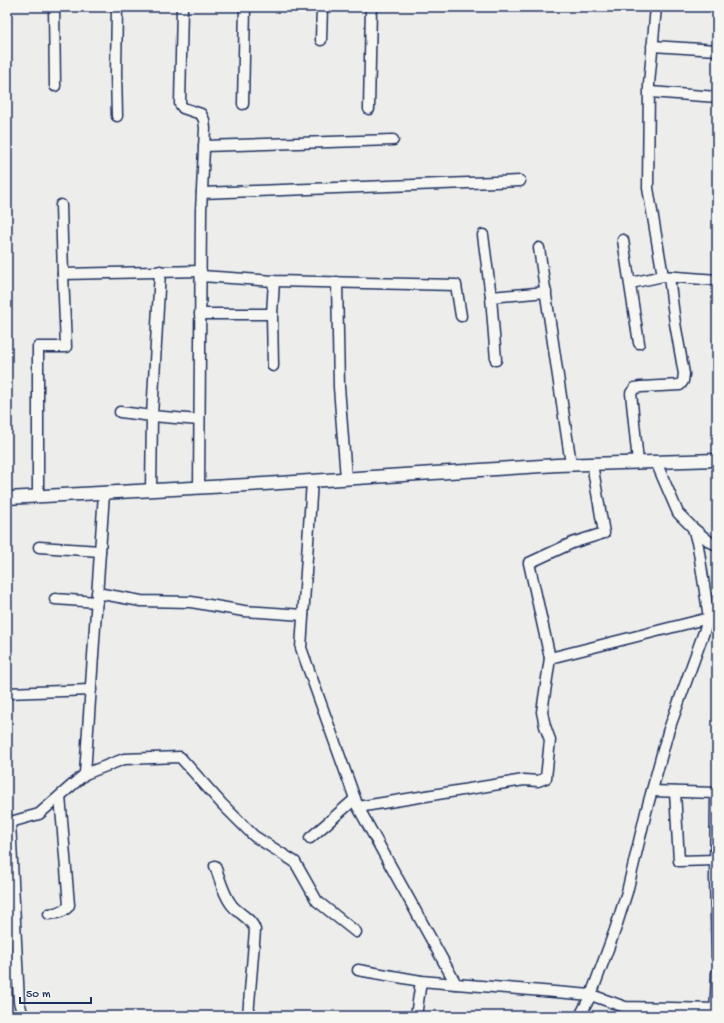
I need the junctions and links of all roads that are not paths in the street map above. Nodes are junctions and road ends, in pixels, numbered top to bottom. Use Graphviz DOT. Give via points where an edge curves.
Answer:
graph roads {
  1 [pos="54,7"];
  2 [pos="117,7"];
  3 [pos="182,7"];
  4 [pos="245,7"];
  5 [pos="322,7"];
  6 [pos="371,7"];
  7 [pos="656,7"];
  8 [pos="321,40"];
  9 [pos="652,46"];
  10 [pos="717,50"];
  11 [pos="55,86"];
  12 [pos="650,92"];
  13 [pos="717,97"];
  14 [pos="243,104"];
  15 [pos="369,109"];
  16 [pos="117,116"];
  17 [pos="393,140"];
  18 [pos="204,146"];
  19 [pos="520,182"];
  20 [pos="202,193"];
  21 [pos="61,205"];
  22 [pos="483,235"];
  23 [pos="623,240"];
  24 [pos="539,248"];
  25 [pos="160,271"];
  26 [pos="201,273"];
  27 [pos="63,274"];
  28 [pos="666,277"];
  29 [pos="717,280"];
  30 [pos="274,281"];
  31 [pos="337,282"];
  32 [pos="630,282"];
  33 [pos="546,292"];
  34 [pos="491,297"];
  35 [pos="200,314"];
  36 [pos="272,314"];
  37 [pos="461,316"];
  38 [pos="639,343"];
  39 [pos="496,360"];
  40 [pos="273,366"];
  41 [pos="120,412"];
  42 [pos="152,416"];
  43 [pos="199,420"];
  44 [pos="717,460"];
  45 [pos="638,462"];
  46 [pos="656,462"];
  47 [pos="570,464"];
  48 [pos="592,464"];
  49 [pos="346,478"];
  50 [pos="312,480"];
  51 [pos="199,488"];
  52 [pos="151,490"];
  53 [pos="104,493"];
  54 [pos="38,497"];
  55 [pos="7,498"];
  56 [pos="693,528"];
  57 [pos="717,545"];
  58 [pos="39,547"];
  59 [pos="100,551"];
  60 [pos="97,598"];
  61 [pos="55,599"];
  62 [pos="303,615"];
  63 [pos="709,618"];
  64 [pos="550,658"];
  65 [pos="91,690"];
  66 [pos="7,693"];
  67 [pos="85,774"];
  68 [pos="652,791"];
  69 [pos="675,792"];
  70 [pos="60,796"];
  71 [pos="356,803"];
  72 [pos="9,823"];
  73 [pos="310,838"];
  74 [pos="716,860"];
  75 [pos="215,866"];
  76 [pos="50,914"];
  77 [pos="356,932"];
  78 [pos="717,957"];
  79 [pos="358,970"];
  80 [pos="717,973"];
  81 [pos="421,981"];
  82 [pos="456,984"];
  83 [pos="591,995"];
  84 [pos="19,1002"];
  85 [pos="716,1011"];
  86 [pos="15,1016"];
  87 [pos="23,1016"];
  88 [pos="248,1016"];
  89 [pos="416,1016"];
  90 [pos="580,1016"];
  1 -- 11 [label="street"];
  2 -- 16 [label="street"];
  3 -- 18 [label="street" via="180,104 183,108 201,114 204,120"];
  4 -- 14 [label="street"];
  5 -- 8 [label="street"];
  6 -- 15 [label="street"];
  7 -- 9 [label="street"];
  9 -- 10 [label="street"];
  9 -- 12 [label="street"];
  12 -- 13 [label="street"];
  12 -- 28 [label="street" via="648,188"];
  17 -- 18 [label="street"];
  18 -- 20 [label="street"];
  19 -- 20 [label="street"];
  20 -- 26 [label="street"];
  21 -- 27 [label="street"];
  22 -- 34 [label="street"];
  23 -- 32 [label="street"];
  24 -- 33 [label="street"];
  25 -- 26 [label="street"];
  25 -- 27 [label="street"];
  25 -- 42 [label="street"];
  26 -- 30 [label="street"];
  26 -- 35 [label="street"];
  27 -- 54 [label="street" via="66,347 38,347"];
  28 -- 29 [label="street"];
  28 -- 32 [label="street"];
  28 -- 45 [label="street" via="684,381 680,384 635,388 632,393"];
  30 -- 31 [label="street"];
  30 -- 36 [label="street"];
  31 -- 37 [label="street" via="456,285"];
  31 -- 49 [label="street" via="339,387"];
  32 -- 38 [label="street"];
  33 -- 34 [label="street"];
  33 -- 47 [label="street"];
  34 -- 39 [label="street"];
  35 -- 36 [label="street"];
  35 -- 43 [label="street"];
  36 -- 40 [label="street"];
  41 -- 42 [label="street"];
  42 -- 43 [label="street"];
  42 -- 52 [label="street"];
  43 -- 51 [label="street"];
  44 -- 46 [label="street"];
  45 -- 46 [label="street"];
  45 -- 48 [label="street"];
  46 -- 56 [label="street" via="678,513"];
  47 -- 48 [label="street"];
  47 -- 49 [label="street"];
  48 -- 64 [label="street" via="604,533 572,543 529,563"];
  49 -- 50 [label="street"];
  50 -- 51 [label="street"];
  50 -- 62 [label="street"];
  51 -- 52 [label="street"];
  52 -- 53 [label="street"];
  53 -- 54 [label="street"];
  53 -- 59 [label="street"];
  54 -- 55 [label="street"];
  56 -- 57 [label="street"];
  56 -- 63 [label="street"];
  58 -- 59 [label="street"];
  59 -- 60 [label="street"];
  60 -- 61 [label="street"];
  60 -- 62 [label="street" via="141,602 192,602 244,611"];
  60 -- 65 [label="street"];
  62 -- 71 [label="street" via="301,648"];
  63 -- 64 [label="street"];
  63 -- 68 [label="street" via="668,732"];
  64 -- 71 [label="street" via="542,712 550,740 546,778 538,782 524,780"];
  65 -- 66 [label="street"];
  65 -- 67 [label="street"];
  67 -- 70 [label="street"];
  67 -- 77 [label="street" via="124,759 180,757 254,836 295,862 317,901"];
  68 -- 69 [label="street"];
  68 -- 83 [label="street" via="624,900"];
  69 -- 74 [label="street" via="679,861"];
  69 -- 74 [label="street" via="716,793"];
  70 -- 72 [label="street" via="39,814"];
  70 -- 76 [label="street" via="69,905 63,911"];
  71 -- 73 [label="street"];
  71 -- 82 [label="street"];
  72 -- 84 [label="street"];
  74 -- 78 [label="street"];
  75 -- 88 [label="street" via="232,905 251,922 255,930"];
  79 -- 81 [label="street"];
  80 -- 85 [label="street"];
  81 -- 82 [label="street"];
  81 -- 89 [label="street"];
  82 -- 83 [label="street"];
  83 -- 85 [label="street" via="625,1007"];
  83 -- 90 [label="street"];
  84 -- 86 [label="street"];
  84 -- 87 [label="street"];
}
